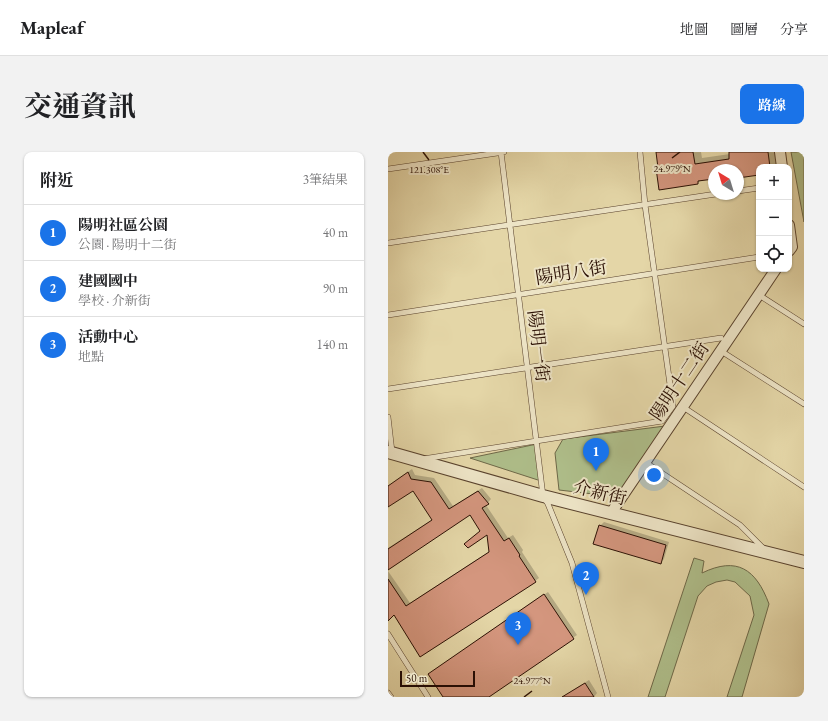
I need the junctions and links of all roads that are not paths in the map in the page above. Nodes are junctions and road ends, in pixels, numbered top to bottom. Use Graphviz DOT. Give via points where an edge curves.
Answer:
graph roads {
  1 [pos="502,152"];
  2 [pos="640,152"];
  3 [pos="780,152"];
  4 [pos="782,164"];
  5 [pos="388,169"];
  6 [pos="756,188"];
  7 [pos="744,190"];
  8 [pos="708,195"];
  9 [pos="645,205"];
  10 [pos="510,225"];
  11 [pos="388,243"];
  12 [pos="756,257"];
  13 [pos="774,272"];
  14 [pos="654,274"];
  15 [pos="518,295"];
  16 [pos="759,295"];
  17 [pos="388,315"];
  18 [pos="804,324"];
  19 [pos="721,338"];
  20 [pos="664,347"];
  21 [pos="721,351"];
  22 [pos="528,368"];
  23 [pos="388,389"];
  24 [pos="804,404"];
  25 [pos="682,407"];
  26 [pos="388,417"];
  27 [pos="536,441"];
  28 [pos="390,452"];
  29 [pos="416,460"];
  30 [pos="645,462"];
  31 [pos="804,487"];
  32 [pos="543,496"];
  33 [pos="611,513"];
  34 [pos="769,553"];
  35 [pos="804,562"];
  36 [pos="388,634"];
  37 [pos="388,693"];
  38 [pos="390,697"];
  39 [pos="428,697"];
  40 [pos="608,697"];
  1 -- 5 [label="lane"];
  1 -- 10 [label="lane, 陽明一街"];
  2 -- 9 [label="lane"];
  3 -- 4 [label="street"];
  6 -- 7 [label="lane"];
  8 -- 9 [label="lane"];
  9 -- 10 [label="lane"];
  9 -- 14 [label="lane"];
  10 -- 11 [label="lane"];
  10 -- 15 [label="lane, 陽明一街"];
  12 -- 14 [label="lane, 陽明八街"];
  13 -- 16 [label="street, 陽明十二街"];
  14 -- 15 [label="lane, 陽明八街"];
  14 -- 20 [label="lane"];
  15 -- 17 [label="lane, 陽明八街"];
  15 -- 22 [label="lane, 陽明一街"];
  16 -- 18 [label="lane"];
  16 -- 21 [label="street, 陽明十二街"];
  19 -- 20 [label="lane"];
  20 -- 22 [label="lane"];
  20 -- 27 [label="lane" via="673,406 662,421"];
  21 -- 24 [label="lane"];
  21 -- 25 [label="street, 陽明十二街"];
  22 -- 23 [label="lane"];
  22 -- 27 [label="lane, 陽明一街"];
  25 -- 30 [label="street, 陽明十二街"];
  25 -- 31 [label="lane"];
  26 -- 28 [label="lane"];
  27 -- 29 [label="lane"];
  27 -- 32 [label="lane, 陽明一街"];
  28 -- 29 [label="street, 介新街"];
  29 -- 32 [label="street, 介新街"];
  30 -- 33 [label="street, 陽明十二街"];
  30 -- 34 [label="lane" via="740,525"];
  32 -- 33 [label="street, 介新街"];
  32 -- 40 [label="lane, 陽明一街" via="572,563"];
  33 -- 34 [label="street, 介新街"];
  34 -- 35 [label="street, 介新街"];
  36 -- 39 [label="lane"];
  37 -- 38 [label="lane"];
}
